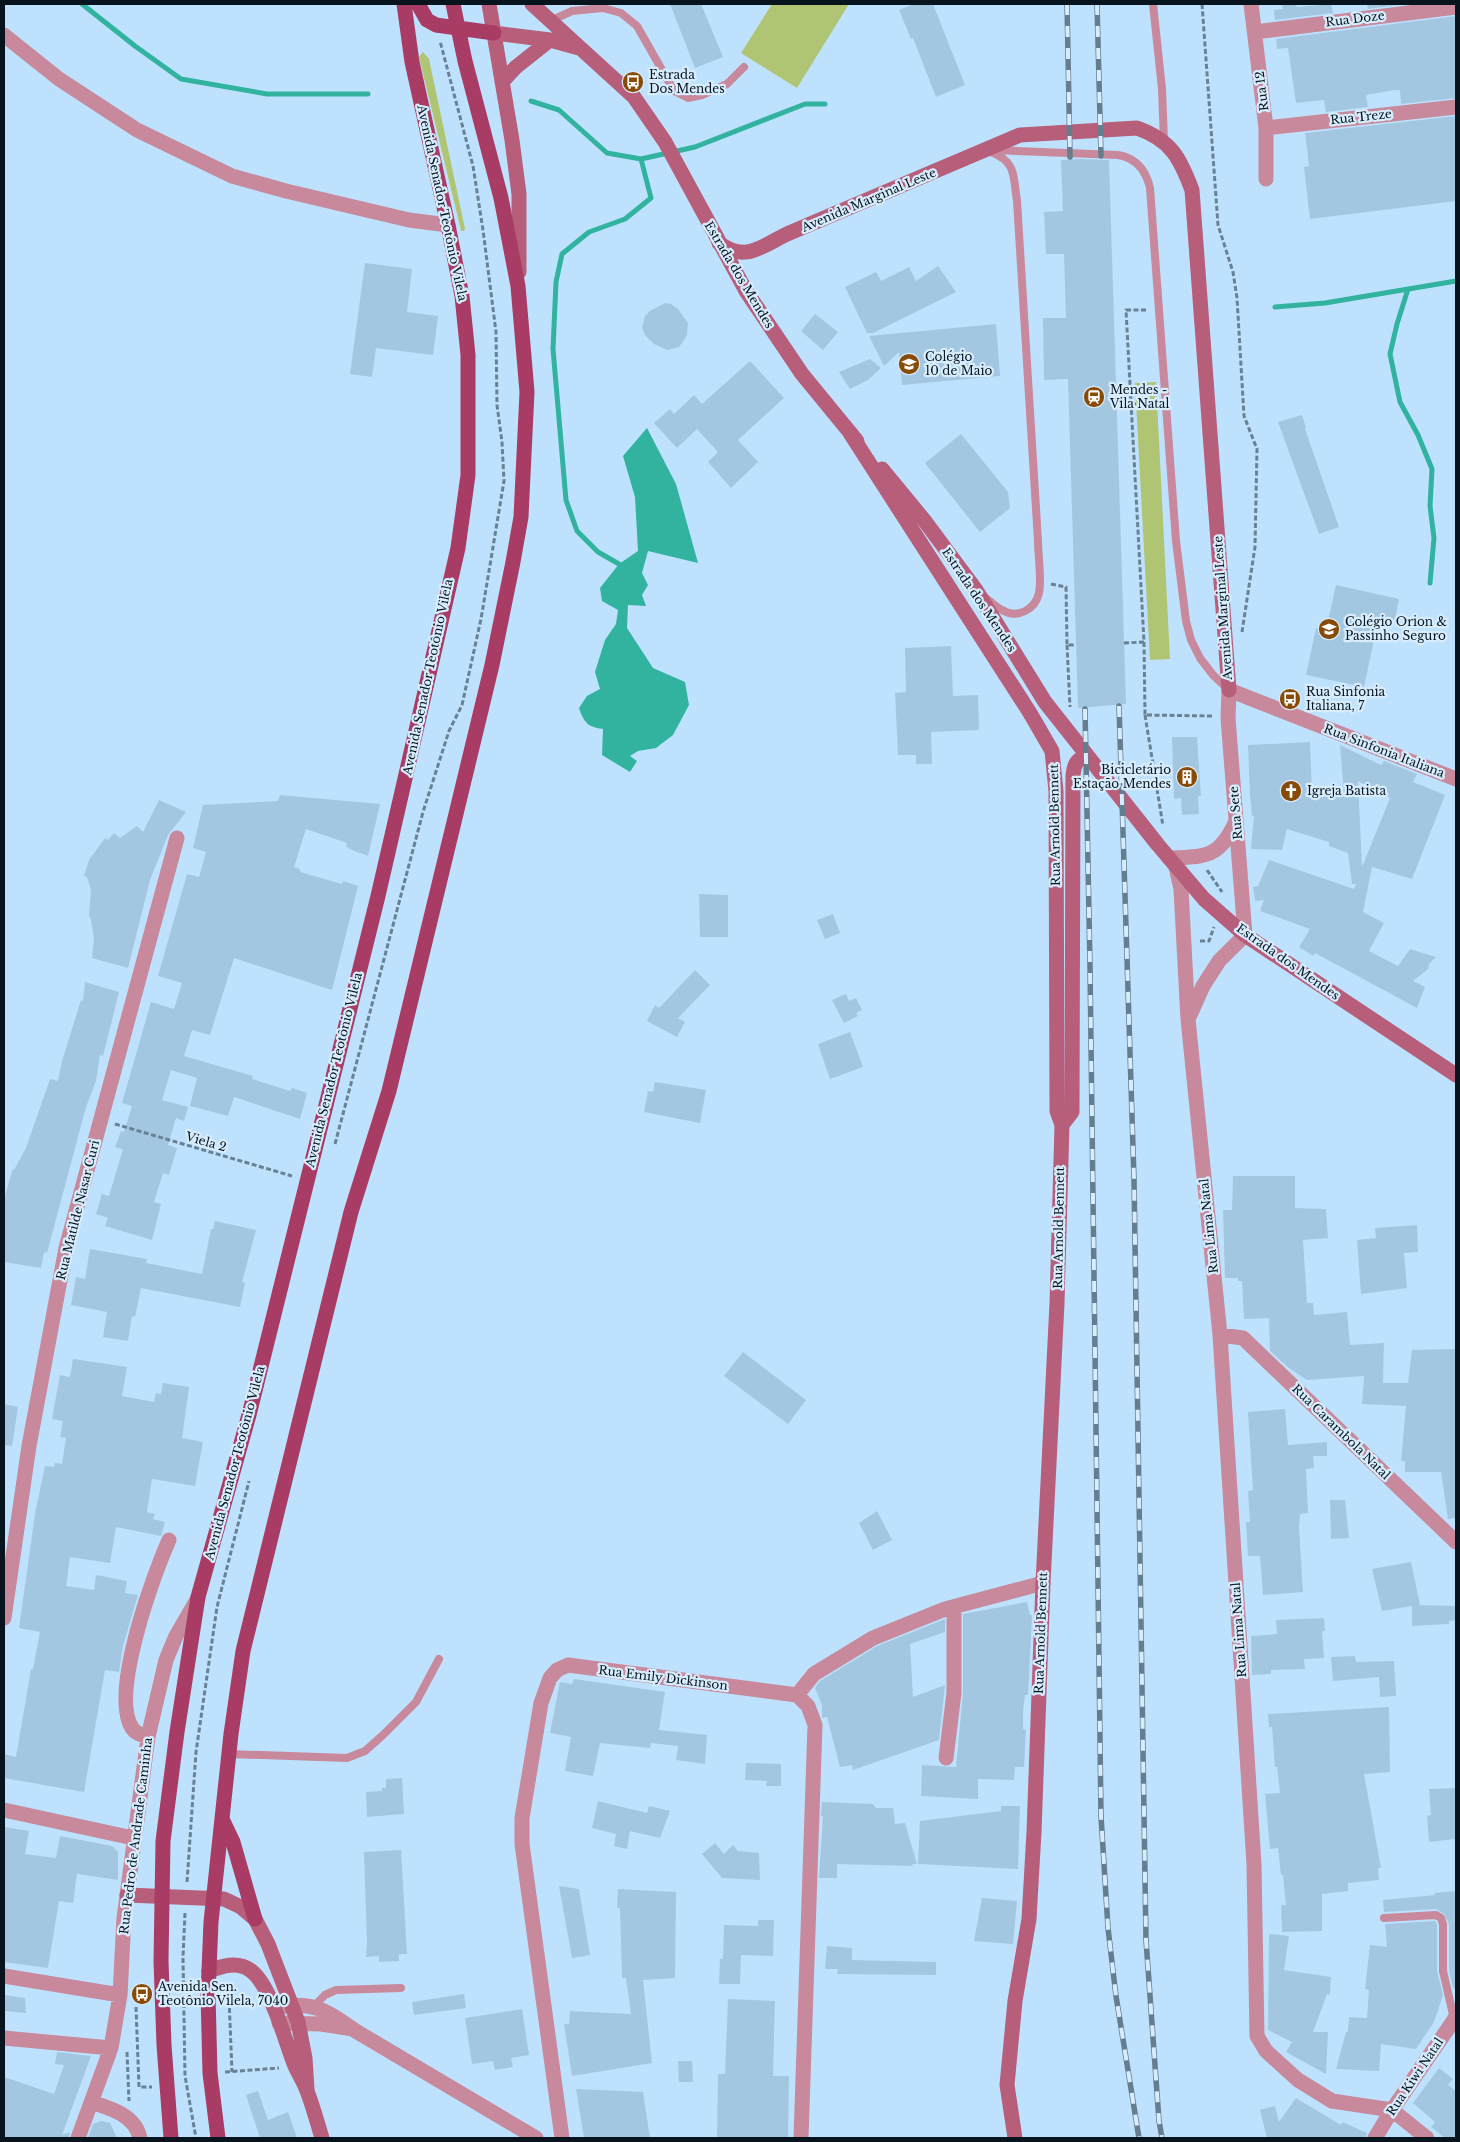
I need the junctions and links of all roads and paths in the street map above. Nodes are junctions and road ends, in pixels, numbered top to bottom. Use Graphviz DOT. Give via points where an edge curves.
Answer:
graph roads {
  1 [pos="404,4"];
  2 [pos="418,4"];
  3 [pos="453,4"];
  4 [pos="489,4"];
  5 [pos="532,4"];
  6 [pos="1154,4"];
  7 [pos="1202,4"];
  8 [pos="1251,4"];
  9 [pos="1456,7"];
  10 [pos="550,20"];
  11 [pos="458,27"];
  12 [pos="1255,32"];
  13 [pos="494,33"];
  14 [pos="4,35"];
  15 [pos="550,40"];
  16 [pos="583,49"];
  17 [pos="744,67"];
  18 [pos="502,82"];
  19 [pos="1456,106"];
  20 [pos="1266,128"];
  21 [pos="1164,141"];
  22 [pos="987,150"];
  23 [pos="1266,179"];
  24 [pos="448,225"];
  25 [pos="719,242"];
  26 [pos="752,252"];
  27 [pos="518,286"];
  28 [pos="744,286"];
  29 [pos="1159,309"];
  30 [pos="1166,403"];
  31 [pos="1131,404"];
  32 [pos="850,433"];
  33 [pos="1039,582"];
  34 [pos="976,590"];
  35 [pos="1242,634"];
  36 [pos="1144,642"];
  37 [pos="1124,643"];
  38 [pos="1076,645"];
  39 [pos="1067,646"];
  40 [pos="1229,690"];
  41 [pos="1075,713"];
  42 [pos="1145,715"];
  43 [pos="1211,716"];
  44 [pos="1228,718"];
  45 [pos="1212,725"];
  46 [pos="1088,757"];
  47 [pos="1456,779"];
  48 [pos="1236,821"];
  49 [pos="1158,822"];
  50 [pos="177,838"];
  51 [pos="1172,863"];
  52 [pos="1245,935"];
  53 [pos="1188,1019"];
  54 [pos="1456,1075"];
  55 [pos="100,1120"];
  56 [pos="1062,1125"];
  57 [pos="307,1180"];
  58 [pos="1220,1335"];
  59 [pos="169,1540"];
  60 [pos="1456,1542"];
  61 [pos="1043,1583"];
  62 [pos="198,1597"];
  63 [pos="954,1606"];
  64 [pos="4,1612"];
  65 [pos="439,1659"];
  66 [pos="797,1695"];
  67 [pos="148,1737"];
  68 [pos="229,1754"];
  69 [pos="946,1758"];
  70 [pos="4,1810"];
  71 [pos="222,1819"];
  72 [pos="133,1838"];
  73 [pos="127,1895"];
  74 [pos="162,1896"];
  75 [pos="213,1898"];
  76 [pos="1384,1918"];
  77 [pos="255,1919"];
  78 [pos="209,1971"];
  79 [pos="4,1976"];
  80 [pos="401,1988"];
  81 [pos="120,1995"];
  82 [pos="292,2004"];
  83 [pos="314,2006"];
  84 [pos="274,2008"];
  85 [pos="1455,2018"];
  86 [pos="298,2022"];
  87 [pos="279,2023"];
  88 [pos="354,2030"];
  89 [pos="4,2038"];
  90 [pos="111,2048"];
  91 [pos="295,2066"];
  92 [pos="232,2072"];
  93 [pos="307,2090"];
  94 [pos="91,2102"];
  95 [pos="1392,2110"];
  96 [pos="78,2138"];
  97 [pos="140,2138"];
  98 [pos="171,2138"];
  99 [pos="218,2138"];
  100 [pos="322,2138"];
  101 [pos="536,2138"];
  102 [pos="562,2138"];
  103 [pos="801,2138"];
  104 [pos="1015,2138"];
  105 [pos="1375,2138"];
  106 [pos="1427,2138"];
  1 -- 24 [label="main road, Avenida Senador Teotônio Vilela" via="412,62"];
  2 -- 11 [label="main road" via="429,22"];
  3 -- 11 [label="main road"];
  4 -- 13 [label="street"];
  5 -- 10 [label="street, Estrada dos Mendes"];
  6 -- 21 [label="lane"];
  7 -- 35 [label="path" via="1218,225 1233,272 1237,298 1244,416 1257,449 1255,547"];
  8 -- 12 [label="street, Rua 12"];
  9 -- 12 [label="street, Rua Doze"];
  10 -- 16 [label="street, Estrada dos Mendes"];
  10 -- 17 [label="lane" via="572,11 603,8 621,13 637,26 674,90 688,98 727,84"];
  11 -- 13 [label="main road"];
  11 -- 27 [label="main road"];
  12 -- 20 [label="street, Rua 12"];
  13 -- 15 [label="street, Estrada dos Mendes"];
  13 -- 18 [label="street"];
  14 -- 24 [label="street" via="58,79 137,130 232,176 286,192 409,220"];
  15 -- 16 [label="street, Estrada dos Mendes"];
  15 -- 18 [label="street"];
  16 -- 25 [label="street, Estrada dos Mendes" via="634,97 665,142"];
  18 -- 27 [label="street" via="519,194"];
  19 -- 20 [label="street, Rua Treze"];
  20 -- 23 [label="street, Rua 12"];
  21 -- 22 [label="street, Avenida Marginal Leste" via="1136,128 1122,128 1029,134"];
  21 -- 40 [label="street, Avenida Marginal Leste" via="1183,166 1192,190"];
  22 -- 26 [label="street, Avenida Marginal Leste" via="787,234"];
  22 -- 29 [label="lane, Avenida Marginal Leste" via="1118,155 1138,164 1147,175 1150,188"];
  22 -- 33 [label="lane" via="1004,157 1010,165 1017,202"];
  24 -- 57 [label="main road, Avenida Senador Teotônio Vilela" via="462,296 468,355 468,474 458,548 378,896"];
  25 -- 26 [label="street" via="732,252"];
  25 -- 28 [label="street, Estrada dos Mendes"];
  26 -- 28 [label="street" via="741,270"];
  27 -- 68 [label="main road" via="527,392 524,472 513,562 492,665 389,1091 351,1212 260,1579 243,1651"];
  28 -- 32 [label="street, Estrada dos Mendes" via="802,374"];
  29 -- 30 [label="lane, Avenida Marginal Leste"];
  29 -- 31 [label="path" via="1126,310"];
  30 -- 31 [label="path"];
  30 -- 40 [label="lane, Avenida Marginal Leste" via="1176,541 1186,621 1200,658"];
  31 -- 36 [label="path"];
  32 -- 34 [label="street, Estrada dos Mendes" via="924,520"];
  32 -- 56 [label="street, Rua Arnold Bennett" via="1052,751 1056,790 1057,1111"];
  33 -- 34 [label="lane" via="1033,606 1015,614 1003,611"];
  33 -- 39 [label="path" via="1066,588"];
  34 -- 46 [label="street, Estrada dos Mendes" via="1045,702"];
  36 -- 37 [label="path"];
  36 -- 42 [label="path"];
  38 -- 39 [label="path"];
  39 -- 41 [label="path" via="1069,706"];
  40 -- 44 [label="street, Rua Sete"];
  40 -- 47 [label="street, Rua Sinfonia Italiana"];
  42 -- 43 [label="path"];
  42 -- 49 [label="path" via="1164,829"];
  43 -- 44 [label="path"];
  43 -- 45 [label="path"];
  44 -- 48 [label="street, Rua Sete"];
  46 -- 51 [label="street, Estrada dos Mendes"];
  46 -- 56 [label="street, Rua Arnold Bennett" via="1075,763 1073,776 1072,1112"];
  48 -- 51 [label="street" via="1229,836 1216,850"];
  48 -- 52 [label="street, Rua Sete"];
  50 -- 55 [label="street, Rua Matilde Nasar Curi"];
  51 -- 52 [label="street, Estrada dos Mendes" via="1204,899"];
  51 -- 53 [label="street, Rua Lima Natal" via="1181,889"];
  52 -- 53 [label="street" via="1219,961"];
  52 -- 54 [label="street, Estrada dos Mendes"];
  53 -- 58 [label="street, Rua Lima Natal"];
  55 -- 57 [label="path, Viela 2"];
  55 -- 64 [label="street, Rua Matilde Nasar Curi" via="66,1248 28,1446"];
  56 -- 61 [label="street, Rua Arnold Bennett"];
  57 -- 62 [label="main road, Avenida Senador Teotônio Vilela" via="249,1415"];
  58 -- 60 [label="street, Rua Carambola Natal" via="1243,1338"];
  58 -- 95 [label="street, Rua Lima Natal" via="1254,1864 1257,2036 1266,2051 1298,2080 1332,2101"];
  59 -- 67 [label="street" via="127,1674 125,1695 129,1721 137,1734"];
  61 -- 63 [label="street"];
  61 -- 104 [label="street, Rua Arnold Bennett" via="1029,1919 1014,2001 1007,2085"];
  62 -- 67 [label="street, Rua Pedro de Andrade Caminha" via="166,1660"];
  62 -- 74 [label="main road, Avenida Senador Teotônio Vilela" via="163,1841"];
  63 -- 66 [label="street" via="872,1638 814,1674"];
  63 -- 69 [label="street" via="954,1693"];
  65 -- 68 [label="lane" via="416,1702 365,1751 346,1758"];
  66 -- 102 [label="street, Rua Emily Dickinson" via="568,1665 550,1678 541,1703 522,1818 522,1844"];
  66 -- 103 [label="street" via="808,1706 815,1724"];
  67 -- 72 [label="street, Rua Pedro de Andrade Caminha"];
  68 -- 71 [label="main road"];
  70 -- 72 [label="street"];
  71 -- 75 [label="main road"];
  71 -- 77 [label="main road"];
  72 -- 73 [label="street, Rua Pedro de Andrade Caminha"];
  73 -- 74 [label="street"];
  73 -- 81 [label="street, Rua Pedro de Andrade Caminha"];
  74 -- 75 [label="street"];
  74 -- 98 [label="main road, Avenida Senador Teotônio Vilela" via="163,2037"];
  75 -- 77 [label="street" via="232,1901"];
  75 -- 78 [label="main road"];
  76 -- 85 [label="lane" via="1436,1915 1441,1918 1443,1972"];
  77 -- 82 [label="street"];
  78 -- 84 [label="street" via="229,1965 249,1969"];
  78 -- 99 [label="main road" via="210,2073"];
  79 -- 81 [label="street"];
  80 -- 83 [label="lane" via="336,1990"];
  81 -- 90 [label="street, Rua Pedro de Andrade Caminha"];
  82 -- 83 [label="street"];
  82 -- 84 [label="street"];
  82 -- 86 [label="street"];
  83 -- 88 [label="street" via="330,2012"];
  84 -- 87 [label="street"];
  85 -- 95 [label="street, Rua Kiwi Natal"];
  86 -- 87 [label="street"];
  86 -- 88 [label="street"];
  86 -- 93 [label="street"];
  87 -- 91 [label="street"];
  88 -- 101 [label="street"];
  89 -- 90 [label="street"];
  90 -- 94 [label="street, Rua Pedro de Andrade Caminha"];
  91 -- 92 [label="path"];
  91 -- 93 [label="street"];
  93 -- 100 [label="street"];
  94 -- 96 [label="street, Rua Pedro de Andrade Caminha"];
  94 -- 97 [label="street" via="132,2121"];
  95 -- 105 [label="street, Rua Kiwi Natal"];
  95 -- 106 [label="street"];
}
